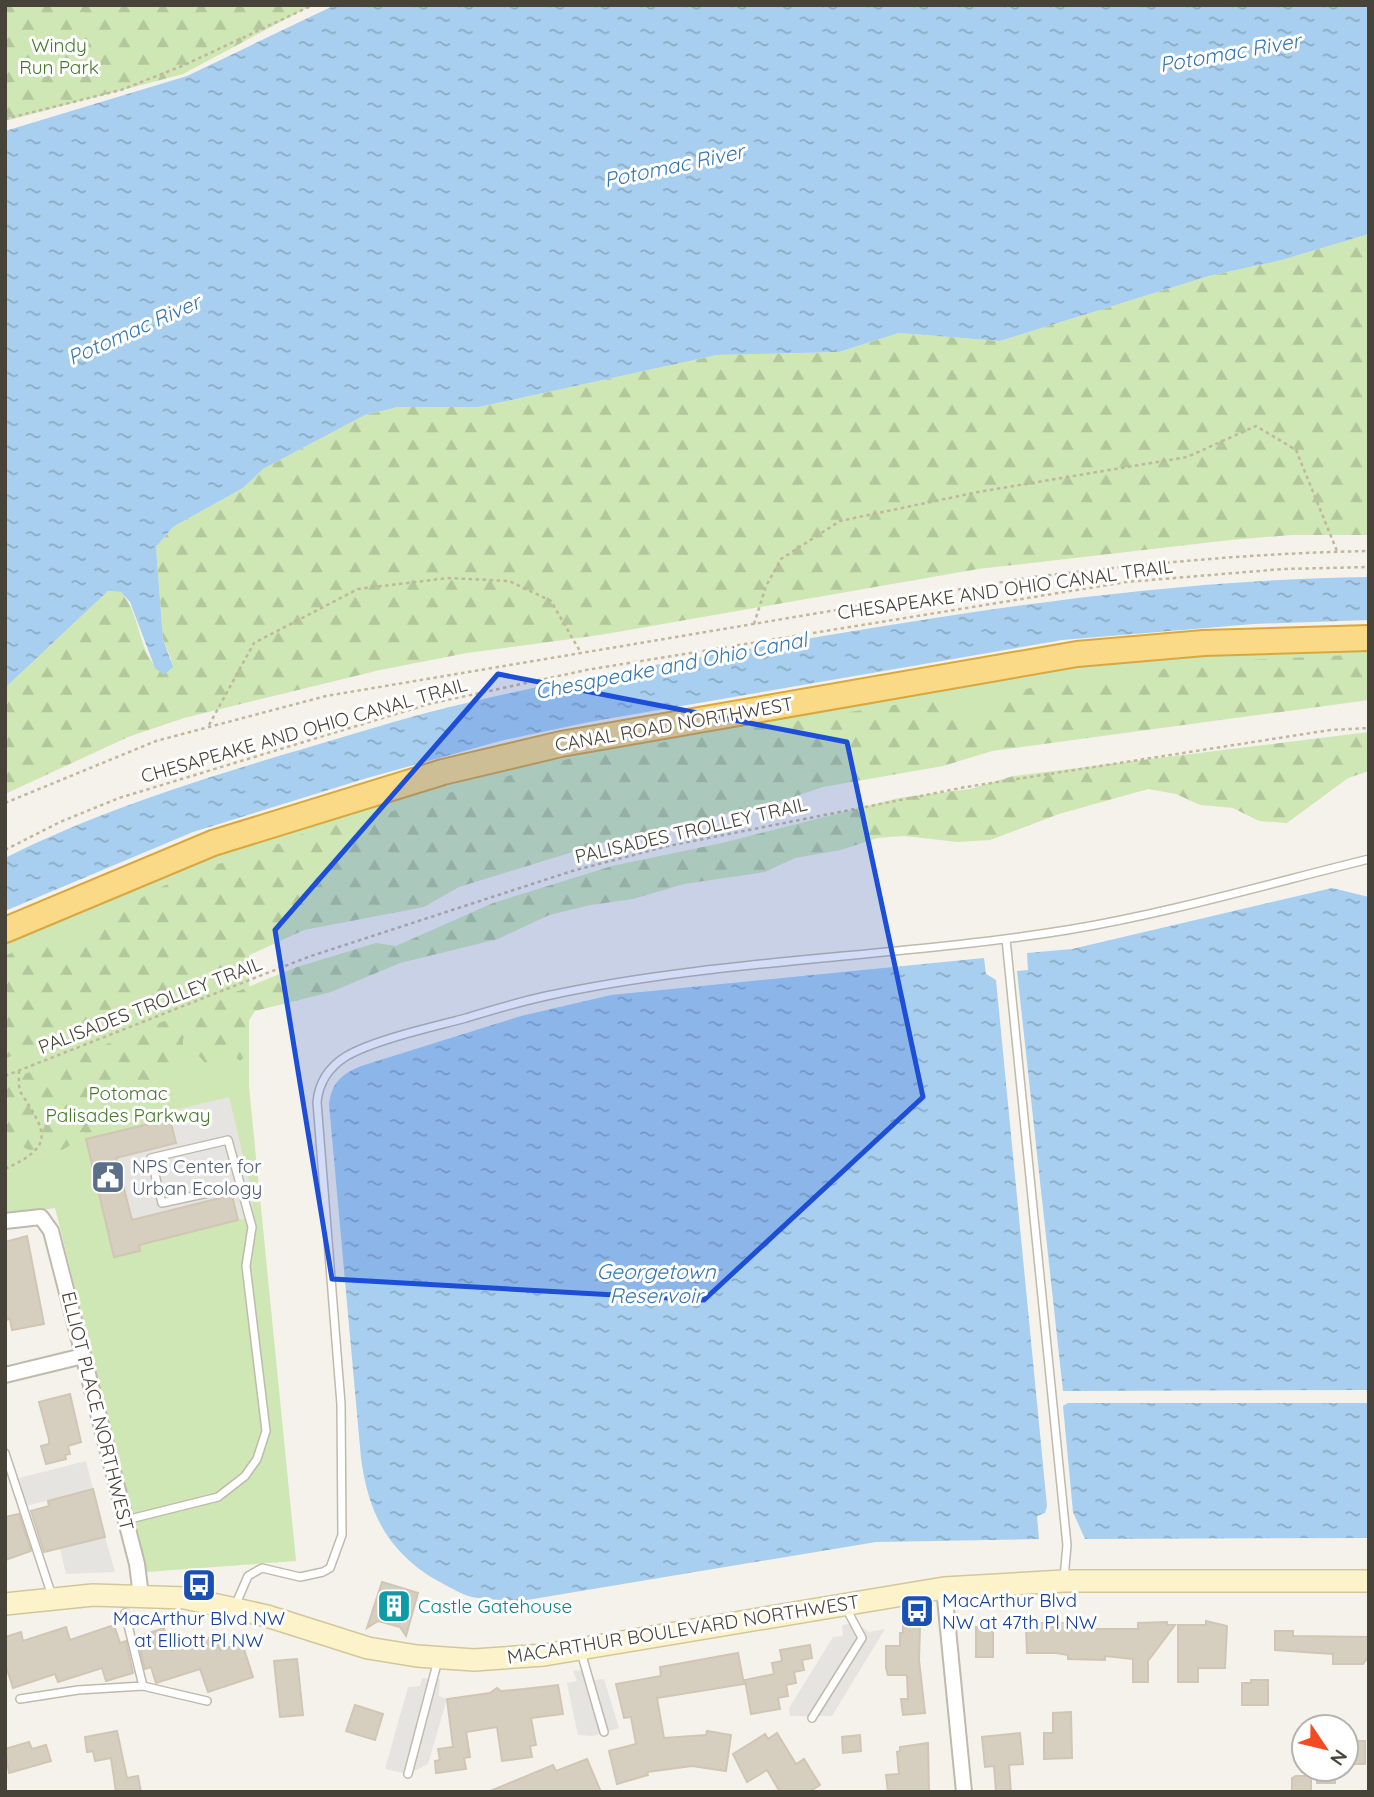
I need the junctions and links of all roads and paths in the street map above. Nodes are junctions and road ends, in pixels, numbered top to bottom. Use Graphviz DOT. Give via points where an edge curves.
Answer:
graph roads {
  1 [pos="313,5"];
  2 [pos="5,120"];
  3 [pos="1337,551"];
  4 [pos="1369,551"];
  5 [pos="1369,567"];
  6 [pos="753,624"];
  7 [pos="1369,638"];
  8 [pos="581,653"];
  9 [pos="209,726"];
  10 [pos="1369,728"];
  11 [pos="5,803"];
  12 [pos="5,850"];
  13 [pos="1369,859"];
  14 [pos="5,930"];
  15 [pos="1006,939"];
  16 [pos="19,1071"];
  17 [pos="5,1076"];
  18 [pos="5,1169"];
  19 [pos="240,1186"];
  20 [pos="5,1221"];
  21 [pos="83,1356"];
  22 [pos="5,1376"];
  23 [pos="5,1453"];
  24 [pos="126,1520"];
  25 [pos="1064,1581"];
  26 [pos="1369,1581"];
  27 [pos="944,1588"];
  28 [pos="141,1595"];
  29 [pos="52,1597"];
  30 [pos="843,1603"];
  31 [pos="5,1604"];
  32 [pos="234,1608"];
  33 [pos="125,1613"];
  34 [pos="580,1649"];
  35 [pos="438,1658"];
  36 [pos="143,1686"];
  37 [pos="20,1699"];
  38 [pos="207,1701"];
  39 [pos="813,1718"];
  40 [pos="604,1732"];
  41 [pos="408,1774"];
  42 [pos="964,1792"];
  1 -- 2 [label="path" via="121,90"];
  3 -- 4 [label="path"];
  3 -- 6 [label="path" via="1026,578"];
  3 -- 6 [label="path" via="1296,450 1255,426 1187,457 840,521 781,559"];
  5 -- 12 [label="path, CHESAPEAKE AND OHIO CANAL TRAIL" via="1126,582 586,670 429,704 119,798"];
  6 -- 8 [label="path"];
  7 -- 14 [label="highway, CANAL ROAD NORTHWEST" via="1204,643 1077,654 561,744 434,775 213,843"];
  8 -- 9 [label="path" via="326,696"];
  8 -- 9 [label="path" via="551,601 509,581 448,578 358,589 254,643"];
  9 -- 11 [label="path" via="132,750"];
  10 -- 16 [label="path, PALISADES TROLLEY TRAIL" via="1331,730 966,787 668,846 572,871 308,957"];
  13 -- 15 [label="lane" via="1170,910"];
  15 -- 25 [label="lane" via="1067,1545"];
  15 -- 32 [label="lane" via="656,977 545,996 373,1046 346,1057 327,1072 317,1102 341,1405 342,1535 330,1568 300,1577 262,1569 248,1576"];
  16 -- 17 [label="path, PALISADES TROLLEY TRAIL"];
  16 -- 18 [label="path" via="20,1092 36,1112 41,1144 28,1159"];
  19 -- 19 [label="lane" via="228,1140 151,1158 162,1203"];
  19 -- 24 [label="lane" via="252,1227 246,1266 266,1431 257,1459 245,1476 218,1497"];
  20 -- 21 [label="street, ELLIOT PLACE NORTHWEST" via="41,1217 50,1227"];
  21 -- 22 [label="street"];
  21 -- 24 [label="street, ELLIOT PLACE NORTHWEST"];
  23 -- 29 [label="lane"];
  24 -- 28 [label="street, ELLIOT PLACE NORTHWEST"];
  25 -- 26 [label="main road, MACARTHUR BOULEVARD NORTHWEST"];
  25 -- 27 [label="main road, MACARTHUR BOULEVARD NORTHWEST"];
  27 -- 30 [label="main road, MACARTHUR BOULEVARD NORTHWEST"];
  27 -- 42 [label="street"];
  28 -- 29 [label="main road, MACARTHUR BOULEVARD NORTHWEST"];
  28 -- 32 [label="main road, MACARTHUR BOULEVARD NORTHWEST"];
  29 -- 31 [label="main road, MACARTHUR BOULEVARD NORTHWEST"];
  30 -- 34 [label="main road, MACARTHUR BOULEVARD NORTHWEST"];
  30 -- 39 [label="lane" via="862,1638"];
  32 -- 35 [label="main road, MACARTHUR BOULEVARD NORTHWEST" via="368,1648"];
  33 -- 36 [label="lane"];
  34 -- 35 [label="main road, MACARTHUR BOULEVARD NORTHWEST" via="505,1659"];
  34 -- 40 [label="lane"];
  35 -- 41 [label="lane"];
  36 -- 37 [label="lane"];
  36 -- 38 [label="lane"];
}
